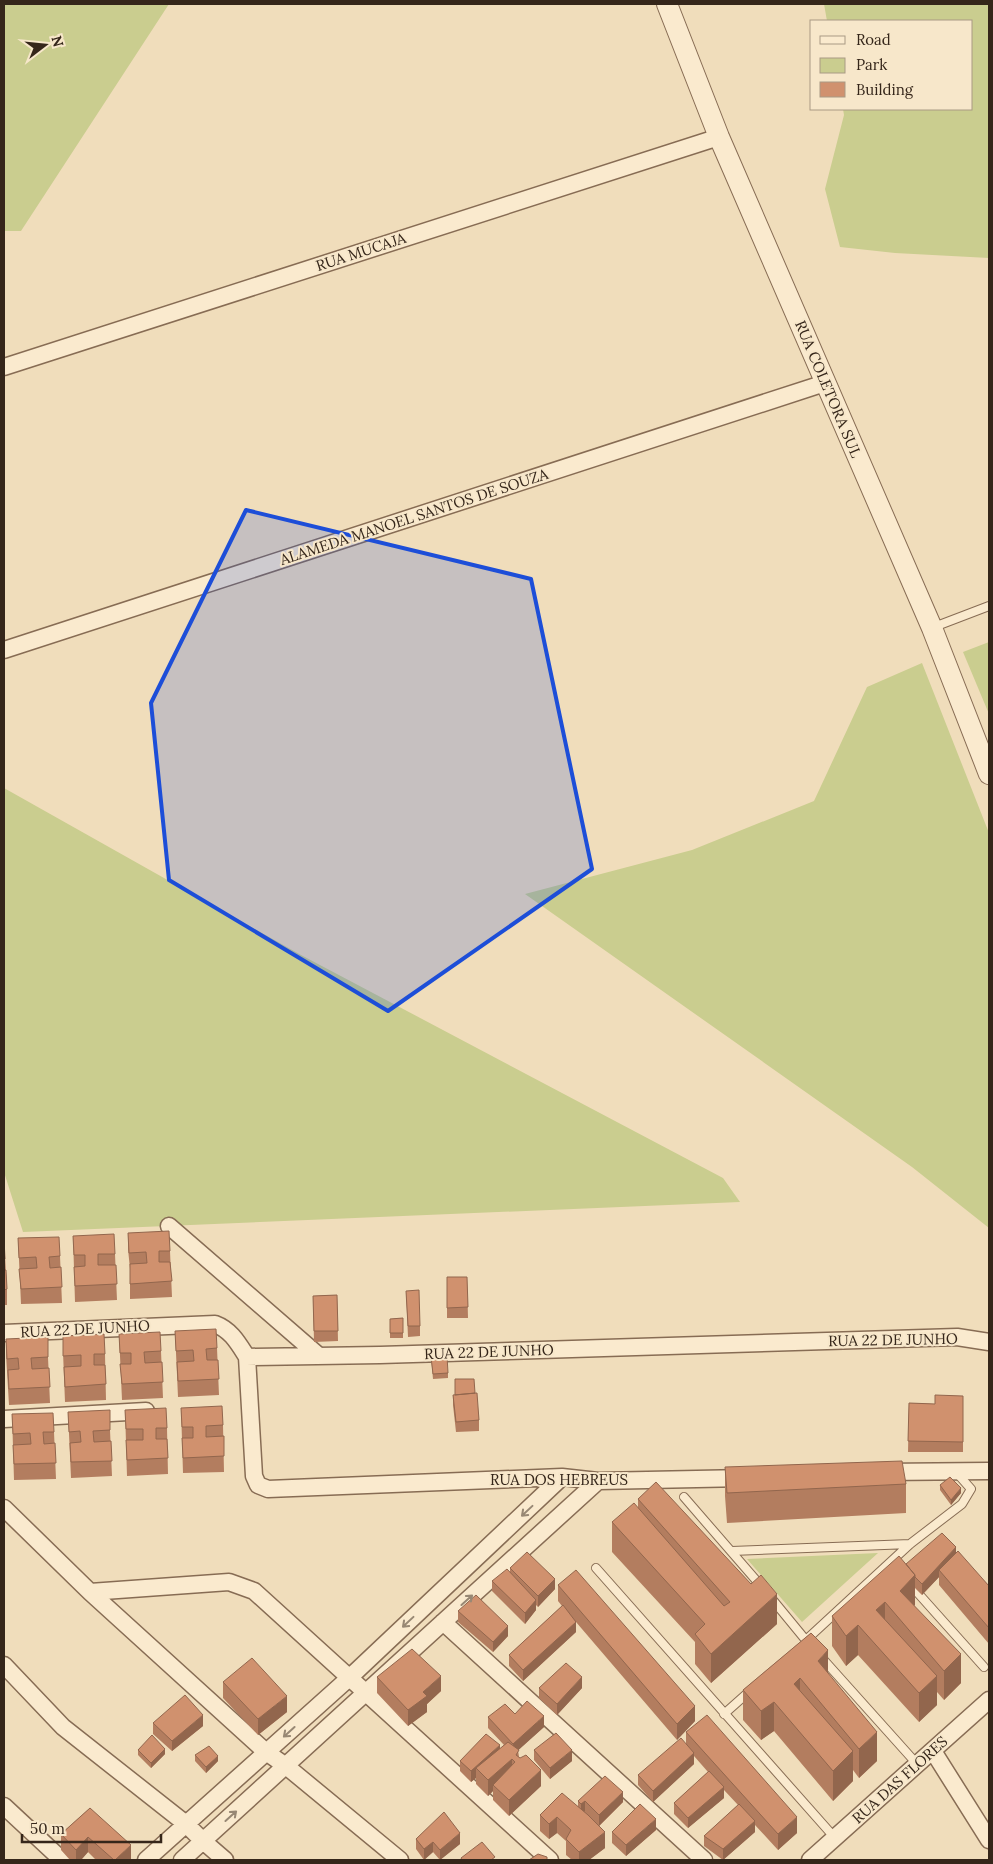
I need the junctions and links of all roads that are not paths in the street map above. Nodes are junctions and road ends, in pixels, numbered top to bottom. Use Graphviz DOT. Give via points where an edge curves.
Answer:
graph roads {
  1 [pos="667,4"];
  2 [pos="719,137"];
  3 [pos="4,367"];
  4 [pos="825,383"];
  5 [pos="989,606"];
  6 [pos="932,628"];
  7 [pos="4,650"];
  8 [pos="989,774"];
  9 [pos="170,1226"];
  10 [pos="4,1333"];
  11 [pos="989,1342"];
  12 [pos="319,1356"];
  13 [pos="247,1357"];
  14 [pos="162,1410"];
  15 [pos="4,1419"];
  16 [pos="989,1470"];
  17 [pos="863,1472"];
  18 [pos="956,1472"];
  19 [pos="766,1476"];
  20 [pos="562,1477"];
  21 [pos="598,1481"];
  22 [pos="684,1497"];
  23 [pos="4,1508"];
  24 [pos="910,1544"];
  25 [pos="732,1551"];
  26 [pos="890,1562"];
  27 [pos="596,1568"];
  28 [pos="897,1570"];
  29 [pos="904,1577"];
  30 [pos="90,1592"];
  31 [pos="443,1622"];
  32 [pos="806,1640"];
  33 [pos="799,1646"];
  34 [pos="813,1648"];
  35 [pos="819,1655"];
  36 [pos="4,1665"];
  37 [pos="984,1667"];
  38 [pos="348,1679"];
  39 [pos="758,1683"];
  40 [pos="366,1692"];
  41 [pos="989,1700"];
  42 [pos="724,1714"];
  43 [pos="932,1751"];
  44 [pos="266,1752"];
  45 [pos="917,1764"];
  46 [pos="286,1766"];
  47 [pos="4,1806"];
  48 [pos="186,1824"];
  49 [pos="835,1838"];
  50 [pos="989,1840"];
  51 [pos="203,1841"];
  52 [pos="817,1858"];
  53 [pos="62,1860"];
  54 [pos="146,1860"];
  55 [pos="182,1860"];
  56 [pos="225,1860"];
  57 [pos="400,1860"];
  58 [pos="550,1860"];
  59 [pos="704,1860"];
  1 -- 2 [label="street, RUA COLETORA SUL"];
  2 -- 3 [label="street, RUA MUCAJA"];
  2 -- 4 [label="street, RUA COLETORA SUL"];
  4 -- 6 [label="street, RUA COLETORA SUL"];
  4 -- 7 [label="street, ALAMEDA MANOEL SANTOS DE SOUZA"];
  5 -- 6 [label="lane"];
  6 -- 8 [label="street, RUA COLETORA SUL"];
  9 -- 12 [label="street"];
  10 -- 13 [label="street, RUA 22 DE JUNHO" via="216,1324 225,1328"];
  11 -- 12 [label="street, RUA 22 DE JUNHO" via="957,1338"];
  12 -- 13 [label="street, RUA 22 DE JUNHO"];
  13 -- 20 [label="street, RUA DOS HEBREUS" via="254,1476 258,1485 268,1489"];
  14 -- 15 [label="street"];
  16 -- 18 [label="street"];
  17 -- 18 [label="street"];
  18 -- 24 [label="lane" via="971,1489 962,1504"];
  19 -- 21 [label="street, RUA DOS HEBREUS"];
  20 -- 21 [label="street, RUA DOS HEBREUS"];
  20 -- 38 [label="street, one-way"];
  31 -- 21 [label="street, one-way"];
  22 -- 25 [label="lane"];
  23 -- 30 [label="street"];
  24 -- 25 [label="lane"];
  24 -- 26 [label="lane"];
  25 -- 32 [label="lane"];
  26 -- 28 [label="lane"];
  26 -- 32 [label="lane"];
  27 -- 42 [label="lane"];
  29 -- 37 [label="lane"];
  30 -- 38 [label="street" via="229,1582 254,1591"];
  30 -- 44 [label="street"];
  31 -- 40 [label="street"];
  31 -- 59 [label="street"];
  32 -- 33 [label="lane"];
  32 -- 34 [label="lane"];
  35 -- 45 [label="lane"];
  36 -- 48 [label="street" via="63,1726"];
  38 -- 40 [label="street"];
  38 -- 44 [label="street, one-way"];
  39 -- 42 [label="lane"];
  40 -- 46 [label="street"];
  40 -- 58 [label="street"];
  41 -- 43 [label="street, RUA DAS FLORES"];
  42 -- 49 [label="lane"];
  43 -- 45 [label="street, RUA DAS FLORES"];
  43 -- 50 [label="street"];
  44 -- 46 [label="street"];
  44 -- 48 [label="street"];
  45 -- 49 [label="street, RUA DAS FLORES"];
  51 -- 46 [label="street, one-way"];
  46 -- 57 [label="street"];
  47 -- 53 [label="street"];
  48 -- 51 [label="street"];
  48 -- 54 [label="street"];
  49 -- 52 [label="street, RUA DAS FLORES"];
  51 -- 55 [label="street"];
  51 -- 56 [label="street"];
}
